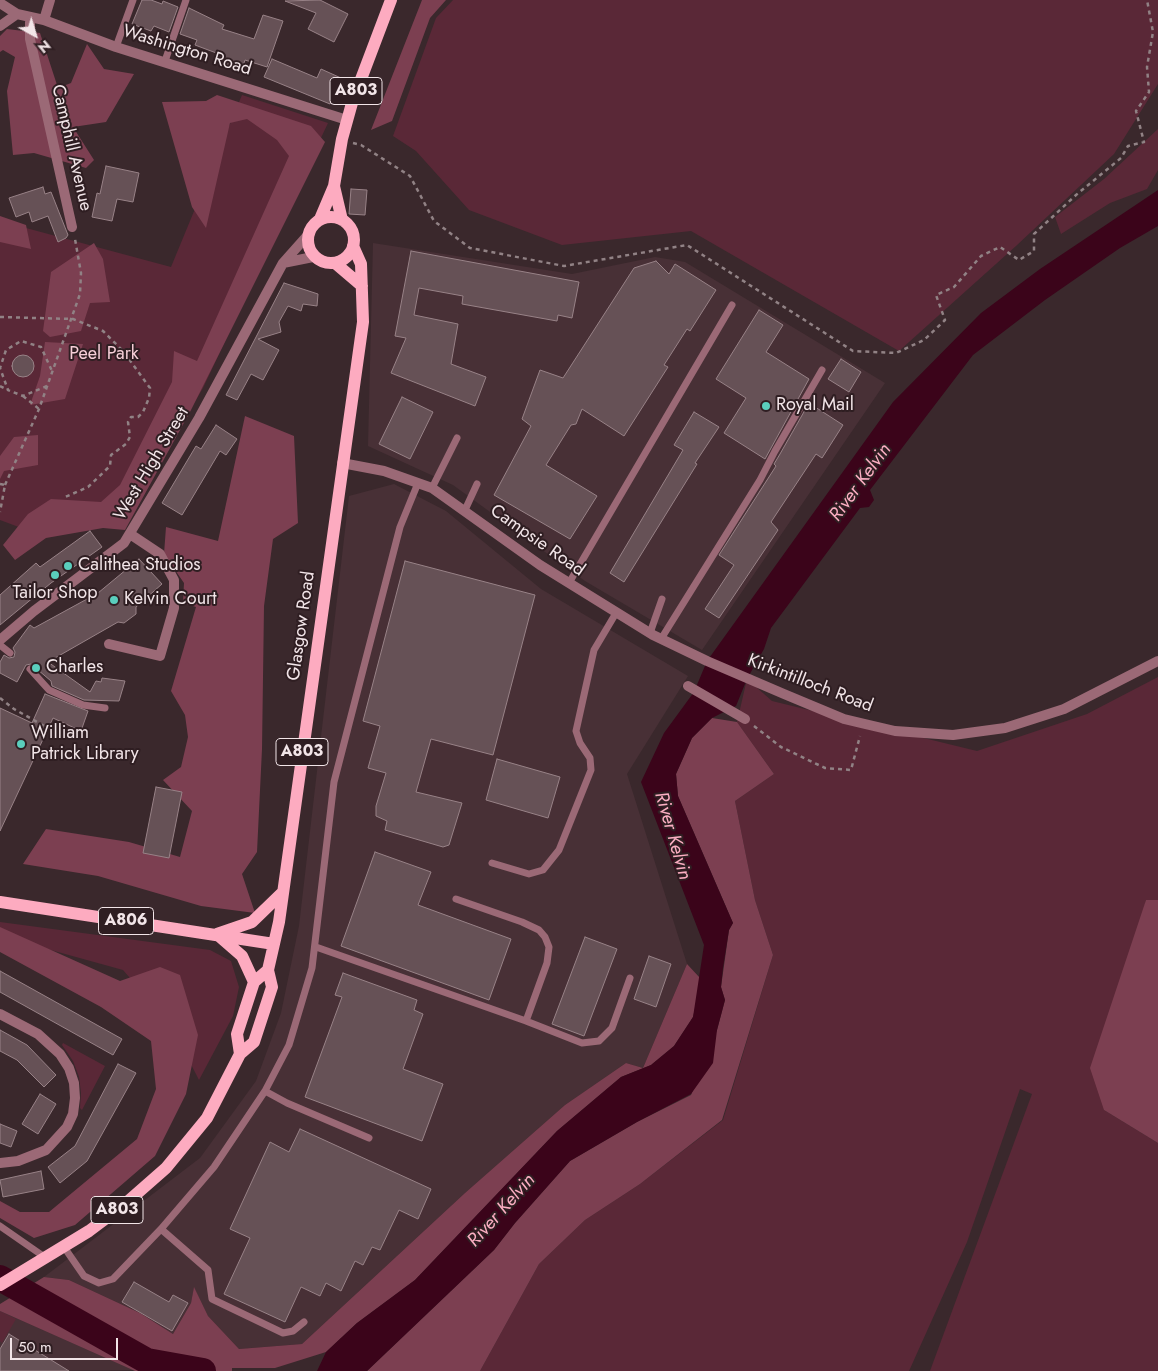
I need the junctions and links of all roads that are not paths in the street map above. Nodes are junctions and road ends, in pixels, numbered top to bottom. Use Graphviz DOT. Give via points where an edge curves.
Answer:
graph roads {
  1 [pos="50,0"];
  2 [pos="133,0"];
  3 [pos="186,0"];
  4 [pos="392,0"];
  5 [pos="0,3"];
  6 [pos="17,14"];
  7 [pos="30,17"];
  8 [pos="44,20"];
  9 [pos="0,26"];
  10 [pos="116,47"];
  11 [pos="166,61"];
  12 [pos="347,120"];
  13 [pos="334,186"];
  14 [pos="320,219"];
  15 [pos="342,220"];
  16 [pos="72,227"];
  17 [pos="307,236"];
  18 [pos="353,246"];
  19 [pos="314,257"];
  20 [pos="283,263"];
  21 [pos="335,263"];
  22 [pos="362,286"];
  23 [pos="732,305"];
  24 [pos="822,370"];
  25 [pos="457,438"];
  26 [pos="342,463"];
  27 [pos="418,483"];
  28 [pos="477,484"];
  29 [pos="432,488"];
  30 [pos="465,510"];
  31 [pos="130,534"];
  32 [pos="569,583"];
  33 [pos="662,599"];
  34 [pos="616,613"];
  35 [pos="650,633"];
  36 [pos="661,639"];
  37 [pos="0,640"];
  38 [pos="109,644"];
  39 [pos="0,645"];
  40 [pos="10,653"];
  41 [pos="707,661"];
  42 [pos="1158,661"];
  43 [pos="30,669"];
  44 [pos="688,686"];
  45 [pos="105,708"];
  46 [pos="745,720"];
  47 [pos="492,863"];
  48 [pos="283,892"];
  49 [pos="456,899"];
  50 [pos="0,902"];
  51 [pos="217,934"];
  52 [pos="274,944"];
  53 [pos="316,947"];
  54 [pos="268,970"];
  55 [pos="630,978"];
  56 [pos="254,982"];
  57 [pos="0,1014"];
  58 [pos="526,1021"];
  59 [pos="240,1054"];
  60 [pos="266,1091"];
  61 [pos="369,1138"];
  62 [pos="0,1162"];
  63 [pos="0,1226"];
  64 [pos="161,1229"];
  65 [pos="64,1247"];
  66 [pos="46,1258"];
  67 [pos="0,1285"];
  68 [pos="304,1322"];
  1 -- 8 [label="street"];
  2 -- 10 [label="lane"];
  3 -- 11 [label="lane"];
  4 -- 12 [label="main road, A803"];
  5 -- 6 [label="street, Washington Road"];
  6 -- 7 [label="street, Washington Road"];
  6 -- 9 [label="street"];
  7 -- 8 [label="street, Washington Road"];
  7 -- 16 [label="street, Camphill Avenue" via="30,39"];
  8 -- 10 [label="street, Washington Road"];
  10 -- 11 [label="street, Washington Road"];
  11 -- 12 [label="street, Washington Road"];
  12 -- 13 [label="main road, A803"];
  13 -- 14 [label="main road, A803"];
  13 -- 15 [label="main road, A803"];
  14 -- 15 [label="main road"];
  14 -- 17 [label="main road"];
  15 -- 18 [label="main road" via="352,231"];
  17 -- 19 [label="main road" via="308,247"];
  17 -- 20 [label="street, West High Street"];
  18 -- 21 [label="main road" via="347,258"];
  18 -- 22 [label="main road, Glasgow Road / A803" via="361,264"];
  19 -- 20 [label="street"];
  19 -- 21 [label="main road" via="327,264"];
  20 -- 31 [label="street, West High Street" via="199,418"];
  21 -- 22 [label="main road"];
  22 -- 26 [label="main road, Glasgow Road / A803" via="363,322"];
  23 -- 32 [label="lane"];
  24 -- 36 [label="lane" via="760,480"];
  25 -- 29 [label="lane"];
  26 -- 27 [label="street, Campsie Road" via="384,471"];
  26 -- 48 [label="main road, Glasgow Road / A803"];
  27 -- 29 [label="street, Campsie Road"];
  27 -- 53 [label="lane" via="400,527 334,782"];
  28 -- 30 [label="lane"];
  29 -- 30 [label="street, Campsie Road"];
  30 -- 32 [label="street, Campsie Road"];
  31 -- 37 [label="street, West High Street" via="111,554 34,610"];
  31 -- 38 [label="street" via="160,554 174,580 174,608 160,656"];
  32 -- 34 [label="street, Campsie Road"];
  33 -- 35 [label="lane"];
  34 -- 35 [label="street, Campsie Road"];
  34 -- 47 [label="lane" via="594,650 576,731 590,758 591,770 560,850 543,870 529,874"];
  35 -- 36 [label="street, Campsie Road"];
  36 -- 41 [label="street, Campsie Road"];
  39 -- 40 [label="lane"];
  41 -- 42 [label="street, Kirkintilloch Road" via="844,719 895,731 953,735 1005,728 1064,710"];
  43 -- 45 [label="lane" via="49,690 83,705"];
  44 -- 46 [label="street"];
  48 -- 51 [label="main road" via="252,922"];
  48 -- 52 [label="main road, Glasgow Road / A803"];
  49 -- 58 [label="lane" via="522,922 545,937 549,948 547,963"];
  50 -- 51 [label="main road, A806"];
  51 -- 52 [label="main road, A806"];
  51 -- 56 [label="main road" via="242,956"];
  52 -- 54 [label="main road, Glasgow Road / A803"];
  53 -- 58 [label="lane"];
  53 -- 60 [label="lane" via="288,1045"];
  54 -- 56 [label="main road"];
  54 -- 59 [label="main road, Glasgow Road / A803" via="272,987 254,1042"];
  55 -- 58 [label="lane" via="612,1028 599,1041 582,1043"];
  56 -- 59 [label="main road" via="237,1034"];
  57 -- 62 [label="street" via="38,1034 60,1054 69,1068 75,1098 67,1127 46,1150 18,1162"];
  59 -- 65 [label="main road, Glasgow Road / A803" via="207,1118 166,1168 125,1204"];
  60 -- 61 [label="lane" via="286,1103"];
  60 -- 64 [label="lane" via="214,1167"];
  63 -- 66 [label="lane"];
  64 -- 65 [label="lane" via="119,1274 107,1282 92,1281 84,1276"];
  64 -- 68 [label="lane" via="208,1270 212,1299 283,1334"];
  65 -- 66 [label="main road, Glasgow Road / A803"];
  66 -- 67 [label="main road, Glasgow Road / A803"];
}
